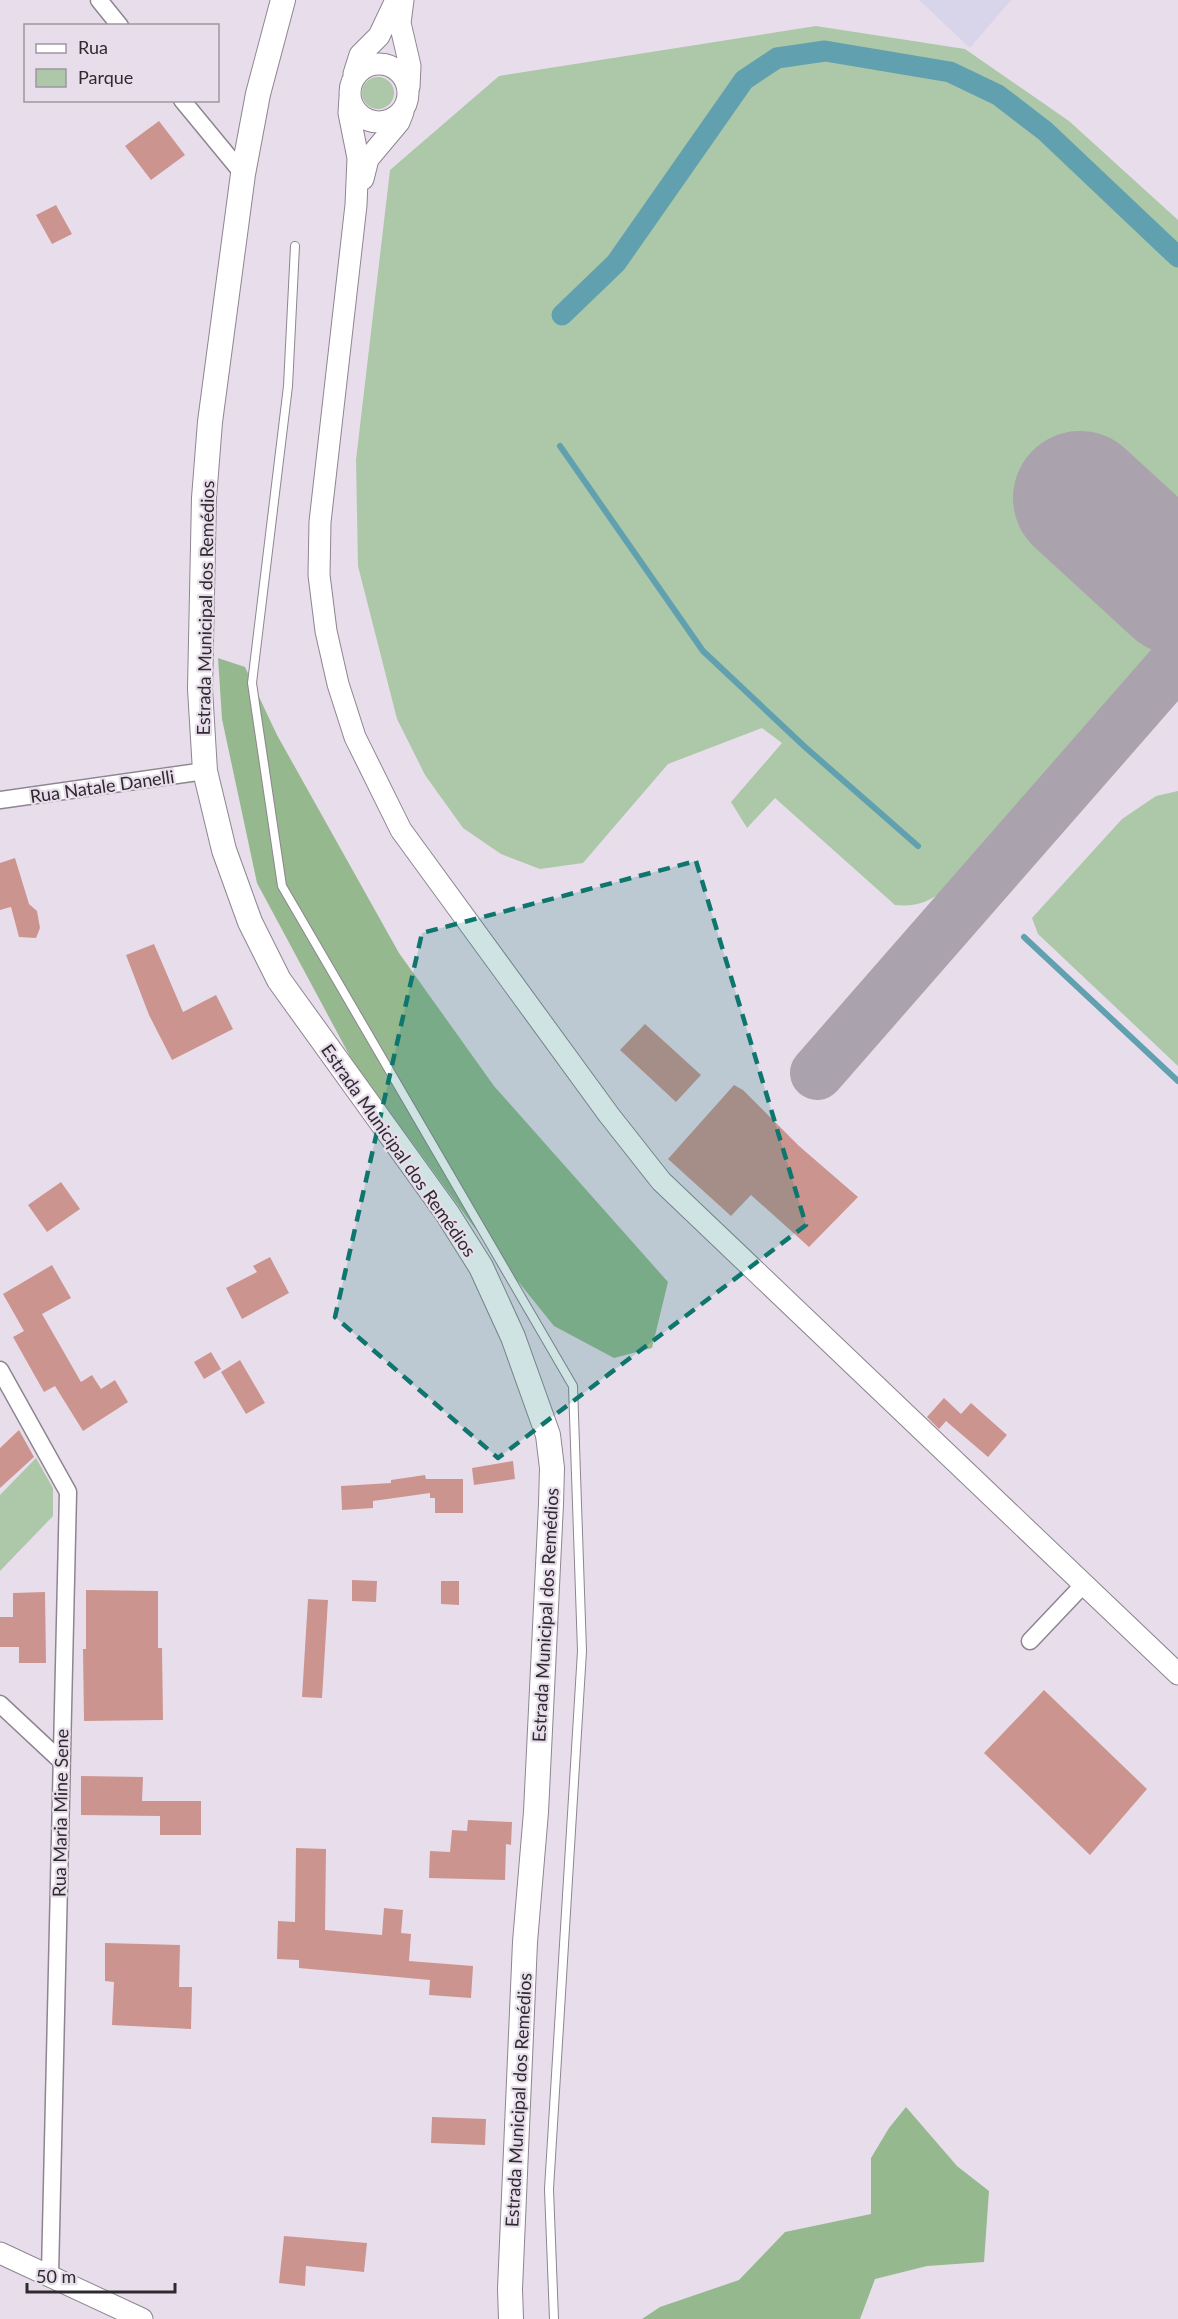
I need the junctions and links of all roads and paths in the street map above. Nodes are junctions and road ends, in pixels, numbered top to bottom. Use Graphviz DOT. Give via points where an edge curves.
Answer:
graph roads {
  1 [pos="99,0"];
  2 [pos="283,0"];
  3 [pos="396,0"];
  4 [pos="403,0"];
  5 [pos="118,24"];
  6 [pos="351,87"];
  7 [pos="407,99"];
  8 [pos="185,102"];
  9 [pos="243,174"];
  10 [pos="356,205"];
  11 [pos="295,246"];
  12 [pos="205,771"];
  13 [pos="0,800"];
  14 [pos="0,1370"];
  15 [pos="1084,1584"];
  16 [pos="1030,1641"];
  17 [pos="1178,1674"];
  18 [pos="0,1704"];
  19 [pos="61,1761"];
  20 [pos="0,2253"];
  21 [pos="50,2274"];
  22 [pos="142,2319"];
  23 [pos="511,2319"];
  24 [pos="554,2319"];
  1 -- 5 [label="street"];
  2 -- 9 [label="main road, Estrada Municipal dos Remédios" via="258,94"];
  3 -- 6 [label="street" via="379,36 360,55"];
  4 -- 7 [label="street" via="400,23 410,66"];
  6 -- 7 [label="street" via="358,114 375,122 394,118"];
  6 -- 7 [label="street" via="368,65 387,64 402,75"];
  6 -- 10 [label="street" via="349,113 358,158"];
  7 -- 10 [label="street" via="399,122 368,159"];
  8 -- 9 [label="street"];
  9 -- 12 [label="main road, Estrada Municipal dos Remédios" via="210,422 204,498 200,689"];
  10 -- 15 [label="street" via="320,522 319,575 338,684 376,784 401,830 438,883 661,1181"];
  11 -- 24 [label="lane" via="288,386 252,683 282,886 573,1386 582,1651 549,2189"];
  12 -- 13 [label="street, Rua Natale Danelli"];
  12 -- 23 [label="main road, Estrada Municipal dos Remédios" via="243,902 279,980 447,1213 481,1267 513,1337 548,1435 551,1504 536,1812 525,1942"];
  14 -- 19 [label="street, Rua Maria Mine Sene" via="68,1492"];
  15 -- 16 [label="street"];
  15 -- 17 [label="street"];
  18 -- 19 [label="street"];
  19 -- 21 [label="street, Rua Maria Mine Sene"];
  20 -- 21 [label="street"];
  21 -- 22 [label="street"];
}
